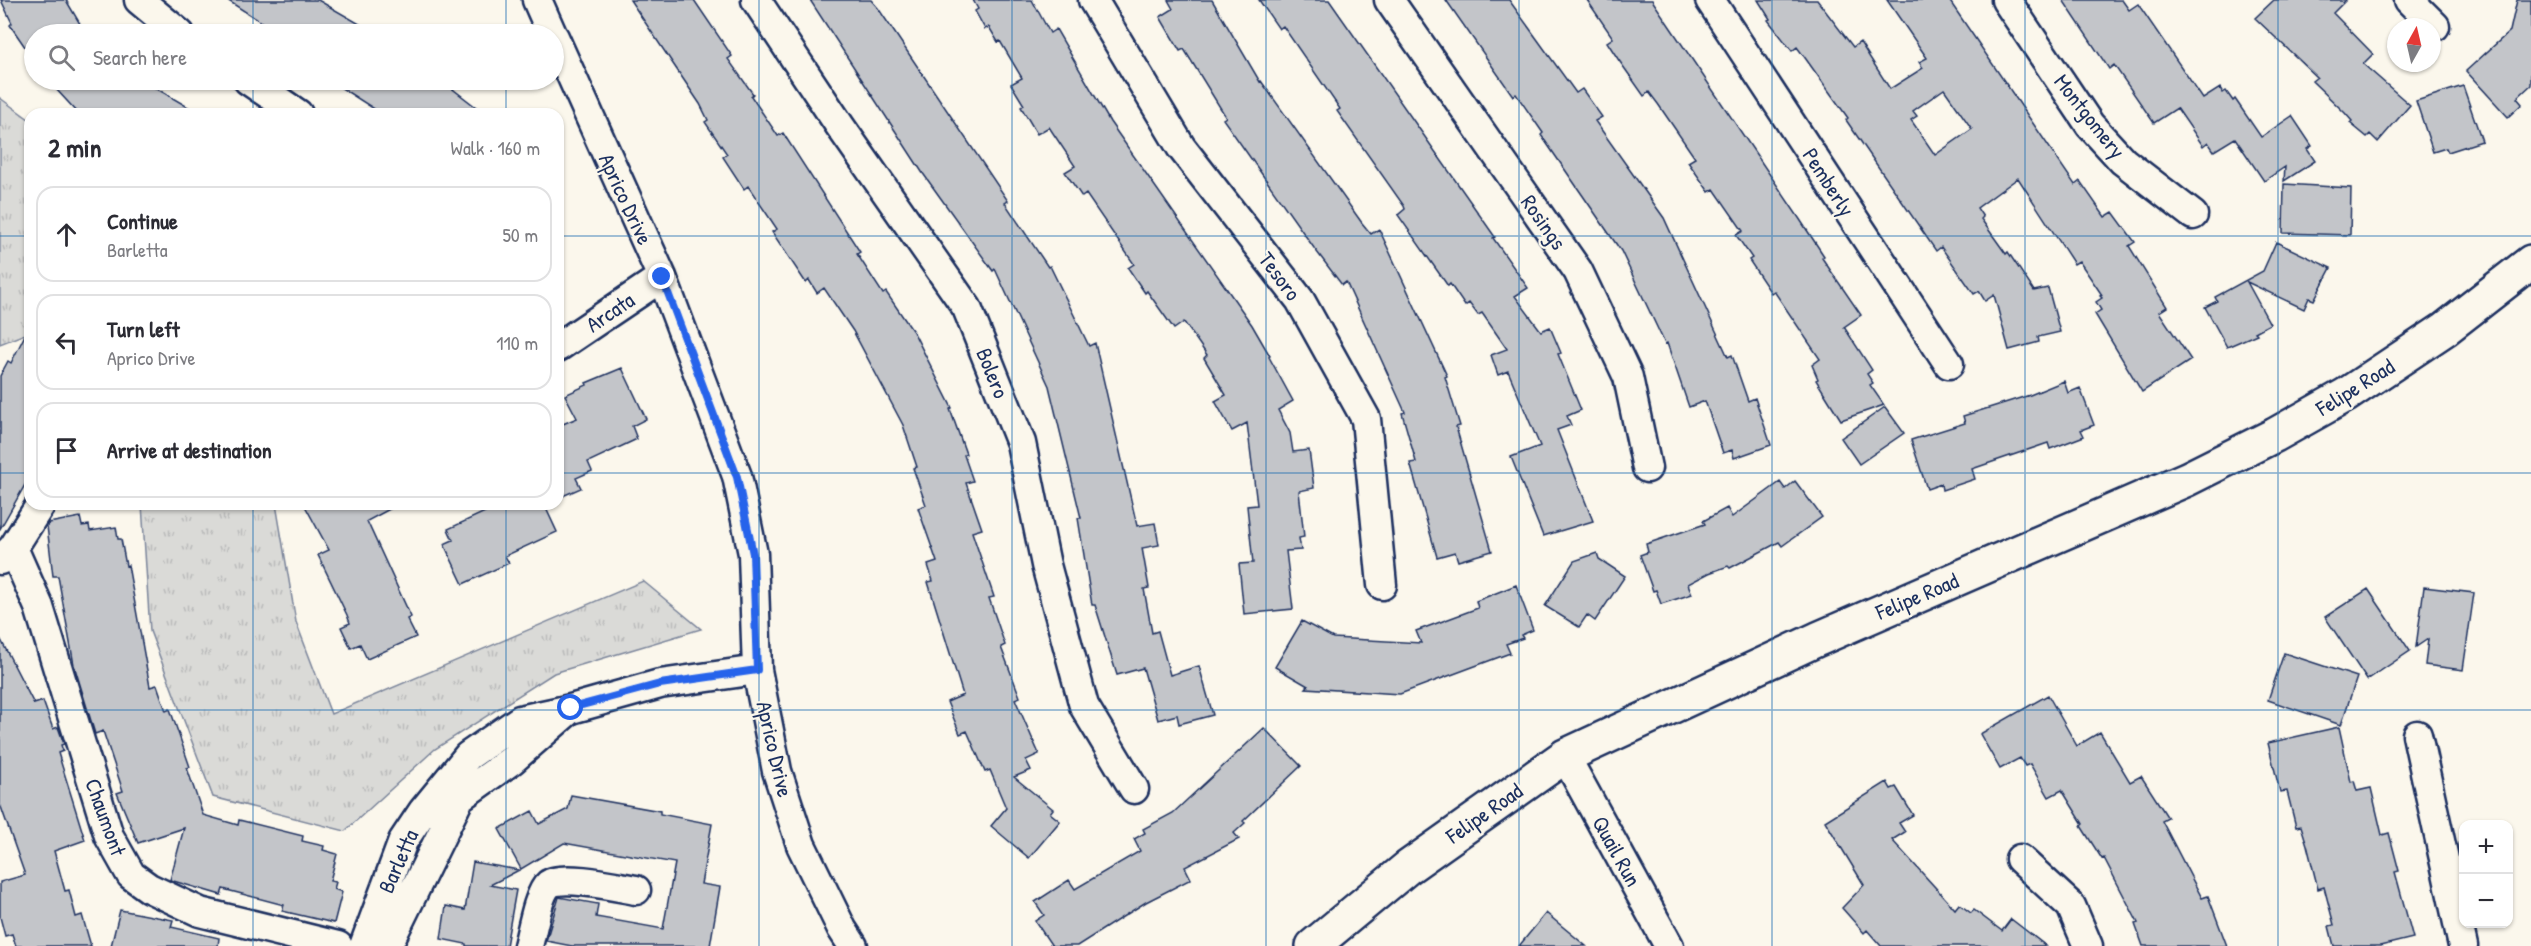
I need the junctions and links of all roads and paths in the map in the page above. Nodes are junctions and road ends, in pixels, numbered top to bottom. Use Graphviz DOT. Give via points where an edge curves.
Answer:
graph roads {
  1 [pos="139,0"];
  2 [pos="537,0"];
  3 [pos="756,0"];
  4 [pos="1093,0"];
  5 [pos="1389,0"];
  6 [pos="1710,0"];
  7 [pos="2006,0"];
  8 [pos="2409,0"];
  9 [pos="2427,18"];
  10 [pos="168,24"];
  11 [pos="548,24"];
  12 [pos="564,60"];
  13 [pos="263,90"];
  14 [pos="289,108"];
  15 [pos="2193,215"];
  16 [pos="2531,262"];
  17 [pos="662,277"];
  18 [pos="564,342"];
  19 [pos="1949,364"];
  20 [pos="1647,468"];
  21 [pos="37,510"];
  22 [pos="7,554"];
  23 [pos="1382,585"];
  24 [pos="757,670"];
  25 [pos="2417,735"];
  26 [pos="1565,756"];
  27 [pos="1134,789"];
  28 [pos="453,790"];
  29 [pos="2020,859"];
  30 [pos="636,890"];
  31 [pos="282,940"];
  32 [pos="338,946"];
  33 [pos="364,946"];
  34 [pos="387,946"];
  35 [pos="528,946"];
  36 [pos="853,946"];
  37 [pos="1313,946"];
  38 [pos="1669,946"];
  39 [pos="2088,946"];
  40 [pos="2463,946"];
  1 -- 10 [label="street"];
  2 -- 11 [label="street, Aprico Drive"];
  3 -- 27 [label="street, Bolero" via="967,308 1021,443 1046,565 1084,706"];
  4 -- 23 [label="street, Tesoro" via="1182,147 1300,300 1366,418"];
  5 -- 20 [label="street, Rosings" via="1578,271 1628,377"];
  6 -- 19 [label="street, Pemberly"];
  7 -- 15 [label="street, Montgomery" via="2090,125 2123,161"];
  8 -- 9 [label="street"];
  12 -- 17 [label="street, Aprico Drive"];
  13 -- 14 [label="street"];
  16 -- 26 [label="main road, Felipe Road" via="2445,329 2346,395 2275,435 2187,479 1818,639"];
  17 -- 18 [label="street, Arcata"];
  17 -- 24 [label="street, Aprico Drive" via="737,477 753,554"];
  21 -- 22 [label="street"];
  22 -- 31 [label="street, Chaumont" via="39,607 109,836 131,875 200,912"];
  24 -- 28 [label="street, Barletta" via="660,684 571,708 512,760"];
  24 -- 36 [label="street, Aprico Drive" via="777,771 801,845"];
  25 -- 40 [label="street"];
  26 -- 37 [label="main road, Felipe Road" via="1407,868"];
  26 -- 38 [label="street, Quail Run"];
  28 -- 33 [label="street, Barletta" via="403,841"];
  28 -- 34 [label="street, Barletta"];
  29 -- 39 [label="street" via="2071,906"];
  30 -- 35 [label="street" via="561,879 549,884 542,894"];
  31 -- 32 [label="street, Chaumont"];
}
